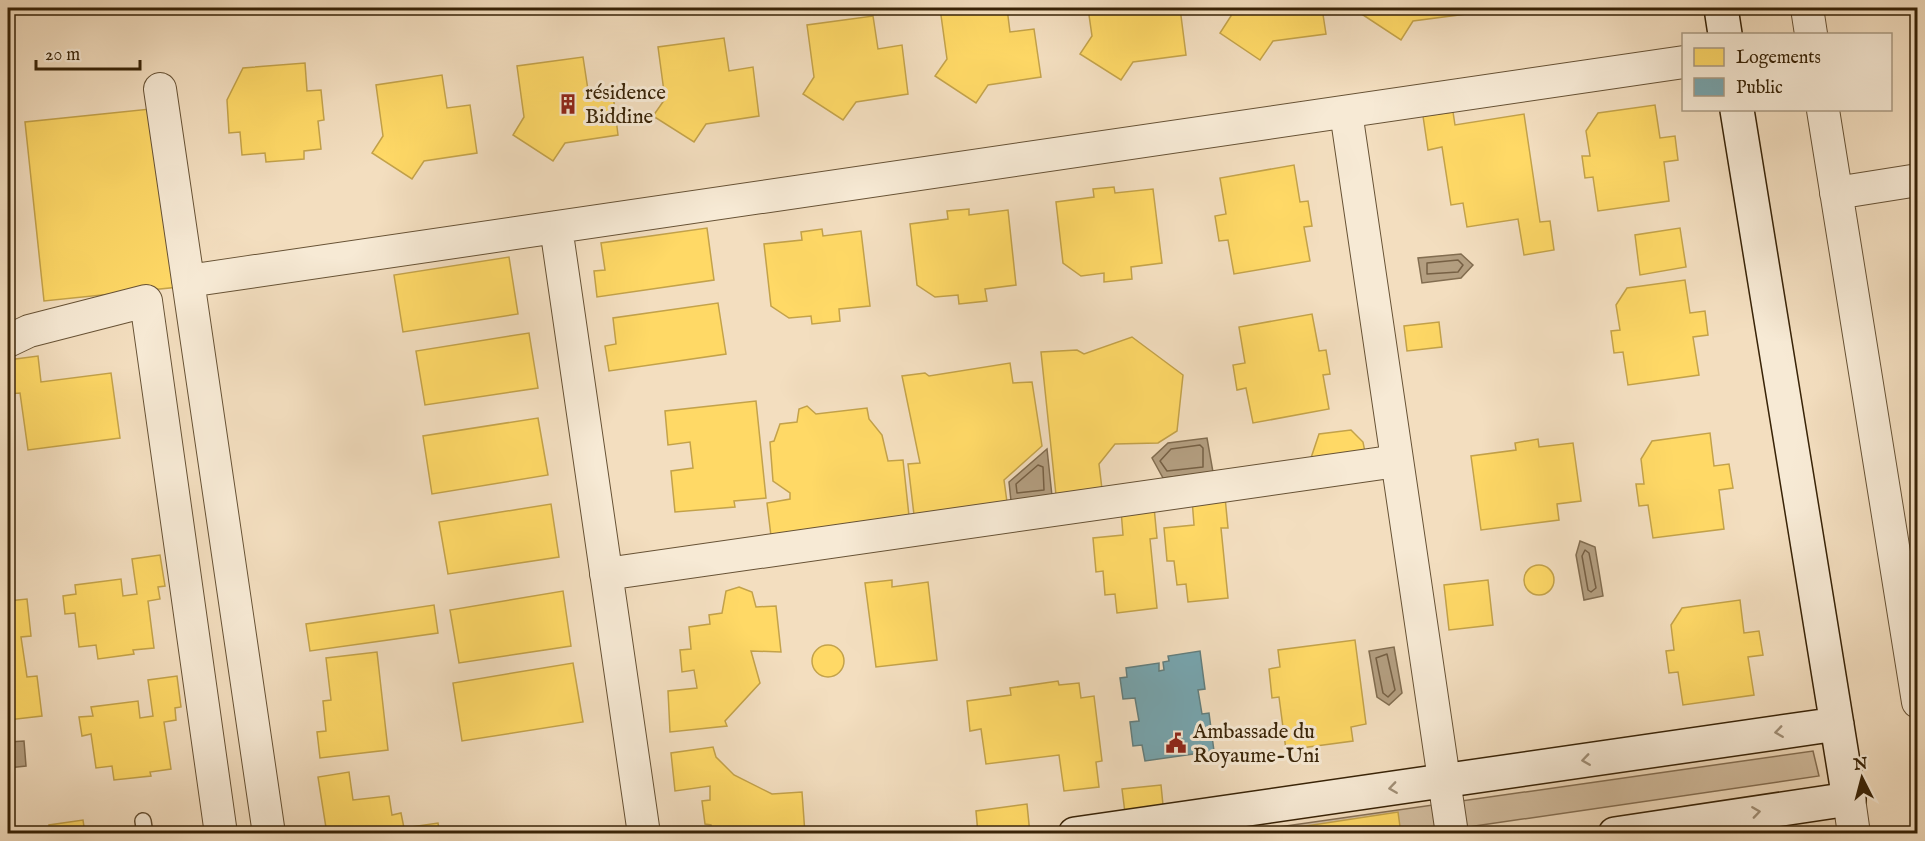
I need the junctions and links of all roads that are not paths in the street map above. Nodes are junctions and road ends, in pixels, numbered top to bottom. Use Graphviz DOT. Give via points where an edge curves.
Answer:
graph roads {
  1 [pos="1721,8"];
  2 [pos="1807,8"];
  3 [pos="1725,33"];
  4 [pos="1811,33"];
  5 [pos="1682,62"];
  6 [pos="160,89"];
  7 [pos="1737,111"];
  8 [pos="1823,111"];
  9 [pos="1346,112"];
  10 [pos="1917,180"];
  11 [pos="1836,193"];
  12 [pos="556,227"];
  13 [pos="188,281"];
  14 [pos="8,341"];
  15 [pos="1397,461"];
  16 [pos="606,574"];
  17 [pos="1917,702"];
  18 [pos="1837,724"];
  19 [pos="1444,780"];
  20 [pos="1849,799"];
  21 [pos="221,834"];
  22 [pos="269,834"];
  23 [pos="644,834"];
  24 [pos="1075,834"];
  25 [pos="1452,834"];
  26 [pos="1615,834"];
  27 [pos="1854,834"];
  1 -- 3 [label="street"];
  2 -- 4 [label="street"];
  5 -- 9 [label="street"];
  6 -- 13 [label="street"];
  7 -- 18 [label="street"];
  8 -- 11 [label="street"];
  9 -- 12 [label="street"];
  9 -- 15 [label="street"];
  10 -- 11 [label="street"];
  11 -- 17 [label="street"];
  12 -- 13 [label="street"];
  12 -- 16 [label="street"];
  13 -- 22 [label="street"];
  14 -- 21 [label="street" via="29,331 146,301"];
  15 -- 16 [label="street"];
  15 -- 19 [label="street"];
  16 -- 23 [label="street"];
  18 -- 19 [label="street, one-way"];
  18 -- 20 [label="street"];
  19 -- 24 [label="street, one-way"];
  19 -- 25 [label="street"];
  26 -- 20 [label="street, one-way"];
  20 -- 27 [label="street"];
}
